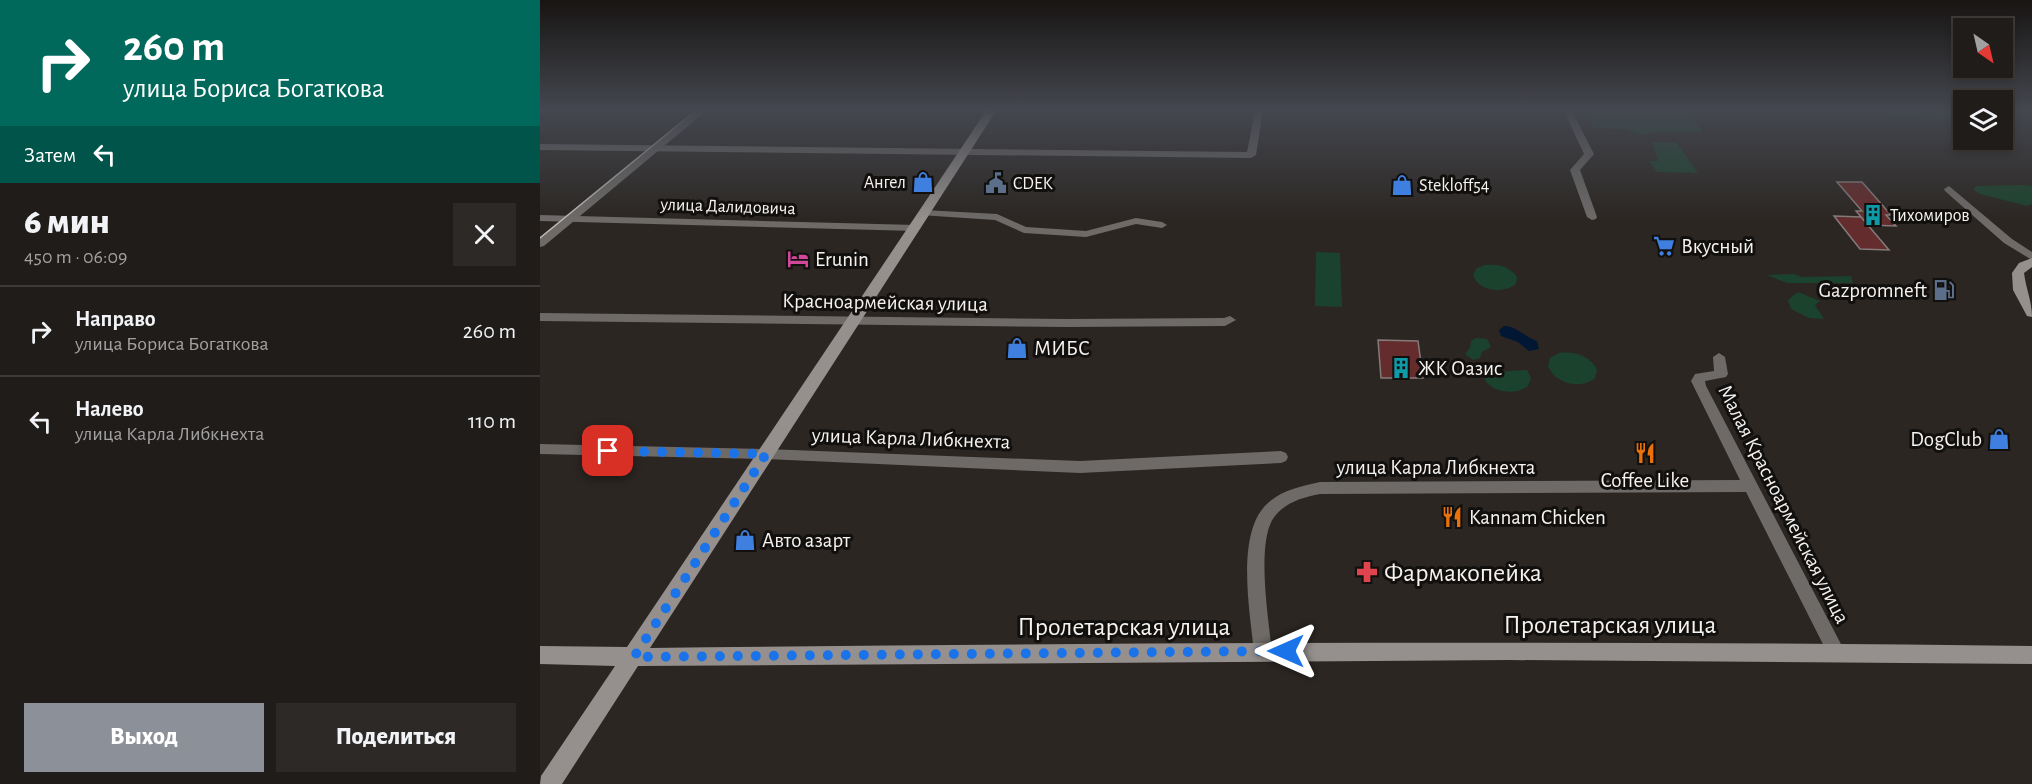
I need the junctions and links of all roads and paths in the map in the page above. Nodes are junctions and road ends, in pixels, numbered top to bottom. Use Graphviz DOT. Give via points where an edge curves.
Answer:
graph roads {
  1 [pos="608,148"];
  2 [pos="656,148"];
  3 [pos="968,148"];
  4 [pos="1252,148"];
  5 [pos="1586,148"];
  6 [pos="965,153"];
  7 [pos="1949,189"];
  8 [pos="924,213"];
  9 [pos="1592,217"];
  10 [pos="540,218"];
  11 [pos="572,218"];
  12 [pos="1162,225"];
  13 [pos="916,228"];
  14 [pos="540,243"];
  15 [pos="2032,260"];
  16 [pos="2032,314"];
  17 [pos="540,317"];
  18 [pos="1230,320"];
  19 [pos="854,321"];
  20 [pos="1719,357"];
  21 [pos="540,449"];
  22 [pos="766,454"];
  23 [pos="1281,457"];
  24 [pos="1751,486"];
  25 [pos="1263,651"];
  26 [pos="1836,652"];
  27 [pos="2032,654"];
  28 [pos="540,655"];
  29 [pos="634,657"];
  30 [pos="549,784"];
  1 -- 2 [label="street"];
  2 -- 6 [label="street"];
  2 -- 11 [label="street"];
  3 -- 6 [label="main road"];
  4 -- 6 [label="street" via="1251,155"];
  5 -- 9 [label="street" via="1589,154 1575,170"];
  6 -- 8 [label="main road"];
  7 -- 15 [label="street"];
  8 -- 12 [label="street" via="997,217 1024,230 1086,234 1136,221"];
  8 -- 13 [label="main road"];
  10 -- 11 [label="street, улица Далидовича"];
  11 -- 13 [label="street, улица Далидовича"];
  11 -- 14 [label="street"];
  13 -- 19 [label="main road"];
  15 -- 16 [label="main road" via="2018,273 2020,290"];
  17 -- 19 [label="street, Красноармейская улица"];
  18 -- 19 [label="street, Красноармейская улица"];
  19 -- 22 [label="main road"];
  20 -- 24 [label="street, Малая Красноармейская улица" via="1721,374 1703,375 1698,381"];
  21 -- 22 [label="street, улица Карла Либкнехта"];
  22 -- 23 [label="street, улица Карла Либкнехта" via="1080,466"];
  22 -- 29 [label="main road"];
  24 -- 25 [label="street, улица Карла Либкнехта" via="1320,488 1296,493 1278,504 1265,519 1256,559"];
  24 -- 26 [label="street, Малая Красноармейская улица"];
  25 -- 26 [label="main road, Пролетарская улица"];
  25 -- 29 [label="main road, Пролетарская улица"];
  26 -- 27 [label="main road, Пролетарская улица"];
  28 -- 29 [label="main road, Пролетарская улица"];
  29 -- 30 [label="main road"];
}
